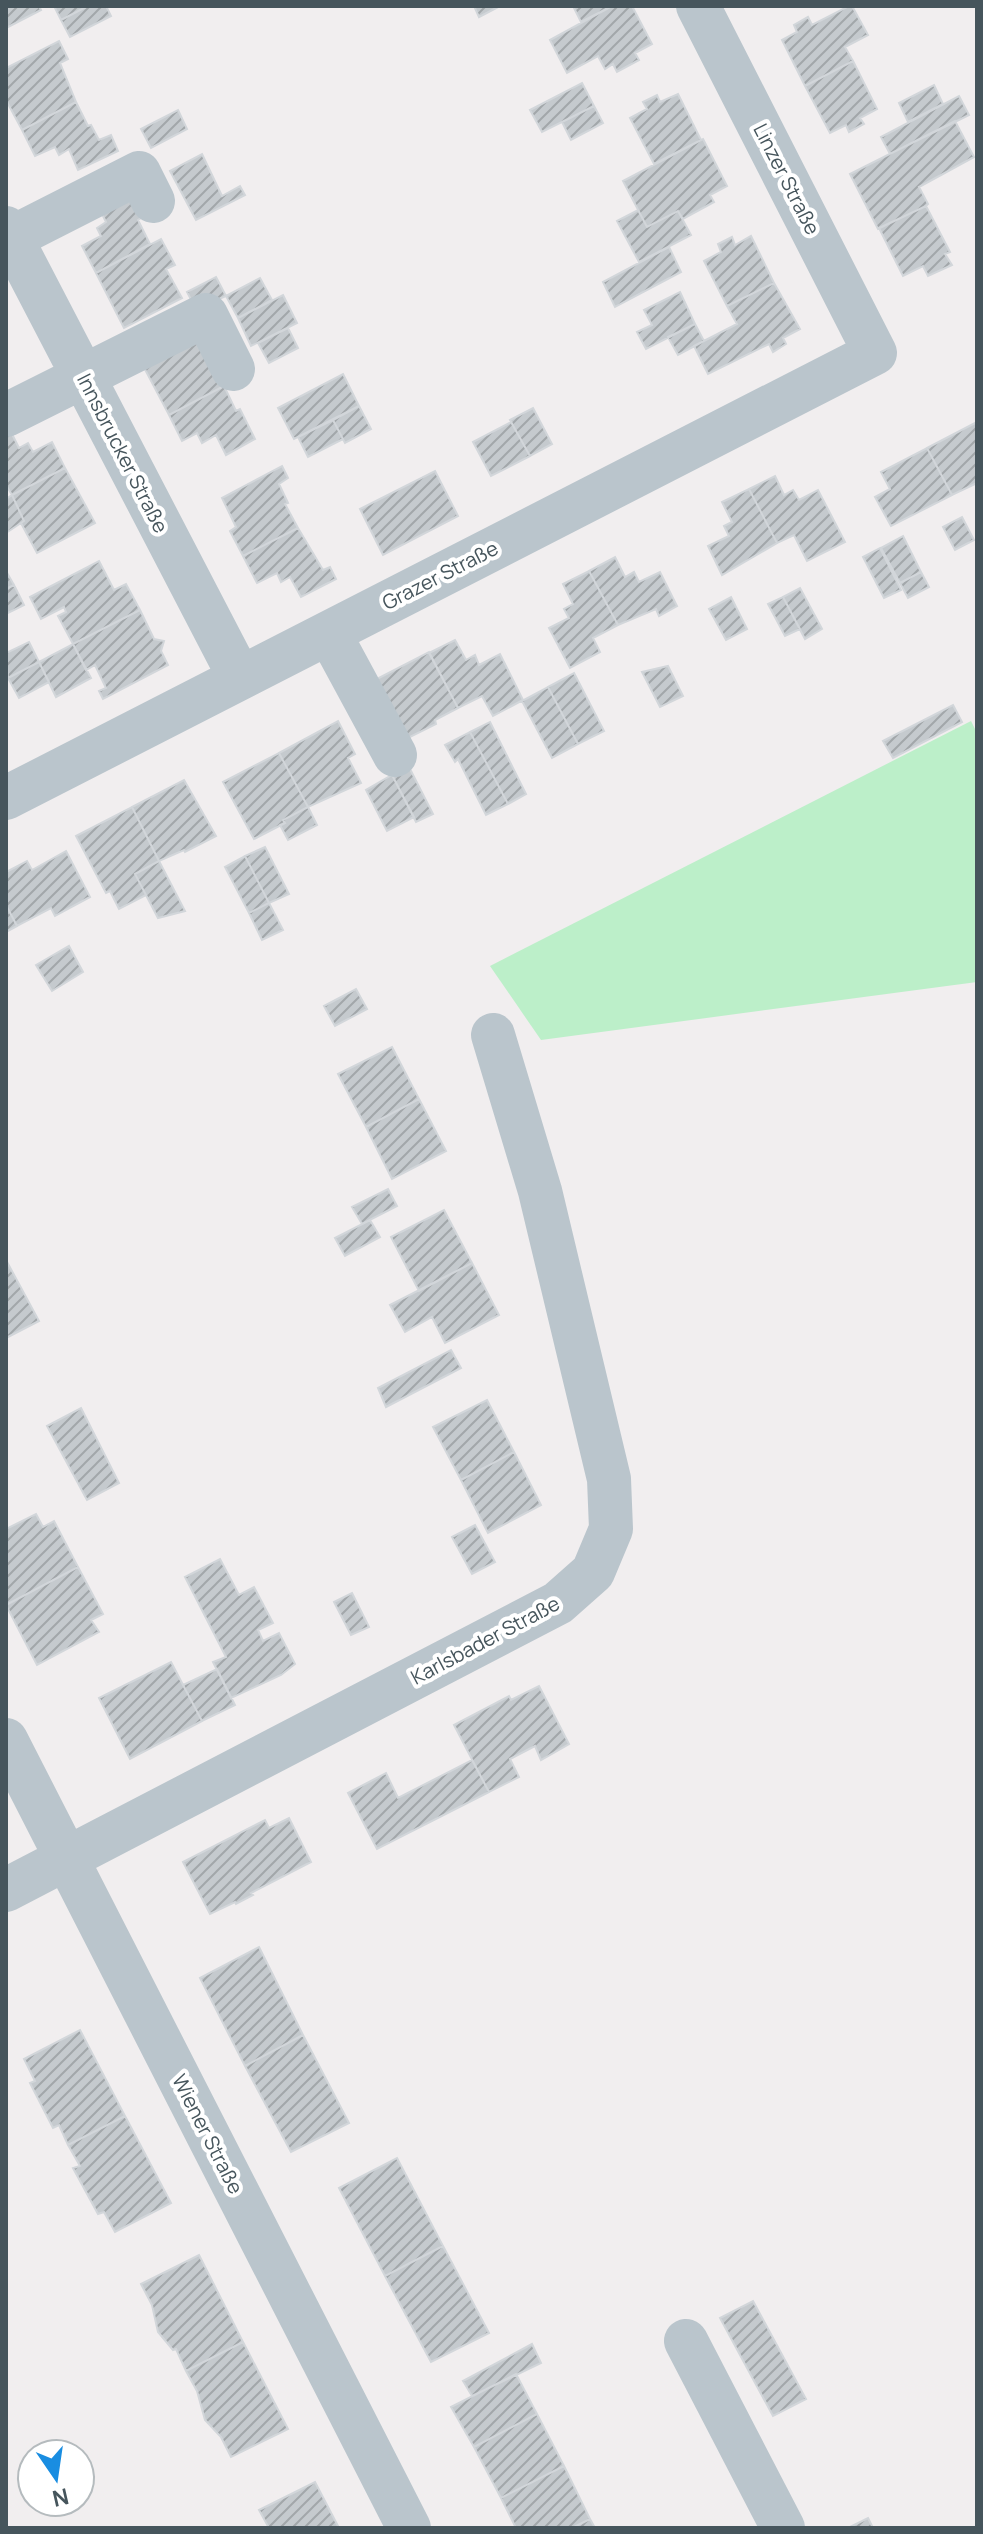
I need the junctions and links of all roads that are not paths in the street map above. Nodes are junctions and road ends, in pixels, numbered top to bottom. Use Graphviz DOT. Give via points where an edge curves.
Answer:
graph roads {
  1 [pos="698,6"];
  2 [pos="153,201"];
  3 [pos="9,233"];
  4 [pos="875,353"];
  5 [pos="233,369"];
  6 [pos="83,376"];
  7 [pos="6,415"];
  8 [pos="329,633"];
  9 [pos="240,678"];
  10 [pos="395,755"];
  11 [pos="6,798"];
  12 [pos="493,1035"];
  13 [pos="6,1740"];
  14 [pos="68,1858"];
  15 [pos="6,1890"];
  16 [pos="686,2341"];
  17 [pos="409,2528"];
  18 [pos="783,2528"];
  1 -- 4 [label="street, Linzer Straße"];
  2 -- 3 [label="street" via="139,173"];
  3 -- 6 [label="street, Innsbrucker Straße"];
  4 -- 8 [label="street, Grazer Straße"];
  5 -- 6 [label="street" via="206,315"];
  6 -- 7 [label="street"];
  6 -- 9 [label="street, Innsbrucker Straße"];
  8 -- 9 [label="street, Grazer Straße"];
  8 -- 10 [label="street"];
  9 -- 11 [label="street, Grazer Straße"];
  12 -- 14 [label="street, Karlsbader Straße" via="540,1191 609,1479 611,1529 593,1572 558,1603"];
  13 -- 14 [label="street, Wiener Straße"];
  14 -- 15 [label="street, Karlsbader Straße"];
  14 -- 17 [label="street, Wiener Straße"];
  16 -- 18 [label="street"];
}
